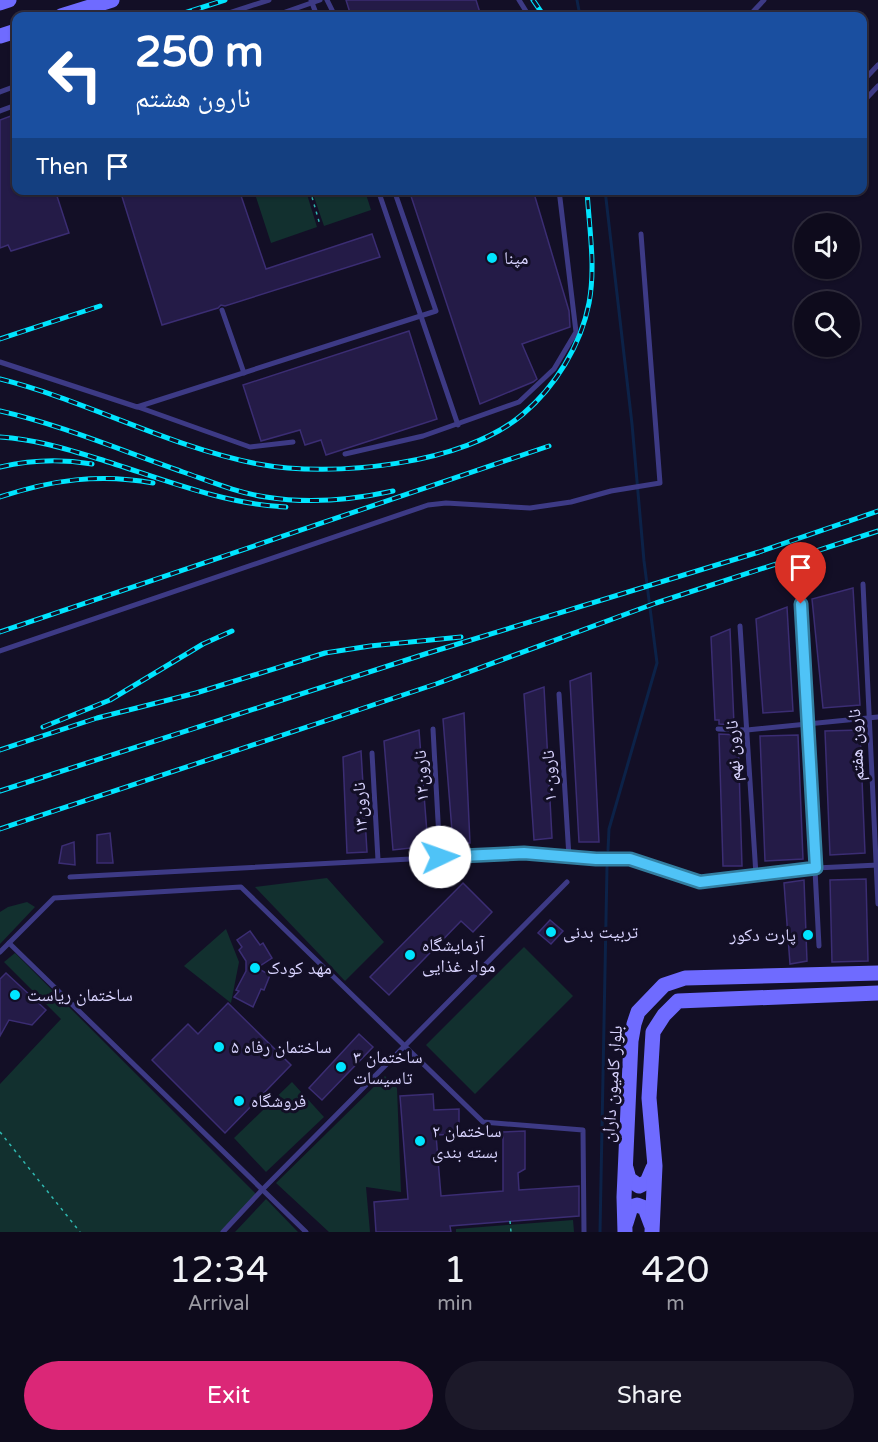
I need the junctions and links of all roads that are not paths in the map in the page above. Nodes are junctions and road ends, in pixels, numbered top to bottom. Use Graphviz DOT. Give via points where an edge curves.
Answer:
graph roads {
  1 [pos="9,0"];
  2 [pos="112,0"];
  3 [pos="269,0"];
  4 [pos="320,0"];
  5 [pos="764,0"];
  6 [pos="312,2"];
  7 [pos="0,3"];
  8 [pos="96,3"];
  9 [pos="72,12"];
  10 [pos="232,12"];
  11 [pos="285,12"];
  12 [pos="753,12"];
  13 [pos="878,65"];
  14 [pos="867,77"];
  15 [pos="878,86"];
  16 [pos="867,98"];
  17 [pos="380,195"];
  18 [pos="396,195"];
  19 [pos="560,195"];
  20 [pos="641,234"];
  21 [pos="222,310"];
  22 [pos="421,316"];
  23 [pos="0,362"];
  24 [pos="244,373"];
  25 [pos="138,407"];
  26 [pos="458,425"];
  27 [pos="293,442"];
  28 [pos="345,454"];
  29 [pos="863,584"];
  30 [pos="801,604"];
  31 [pos="740,626"];
  32 [pos="0,651"];
  33 [pos="559,694"];
  34 [pos="870,717"];
  35 [pos="878,717"];
  36 [pos="808,724"];
  37 [pos="433,729"];
  38 [pos="718,729"];
  39 [pos="747,730"];
  40 [pos="372,753"];
  41 [pos="440,857"];
  42 [pos="569,857"];
  43 [pos="378,860"];
  44 [pos="877,865"];
  45 [pos="816,868"];
  46 [pos="756,875"];
  47 [pos="70,877"];
  48 [pos="567,882"];
  49 [pos="878,904"];
  50 [pos="9,943"];
  51 [pos="819,946"];
  52 [pos="0,952"];
  53 [pos="878,973"];
  54 [pos="878,993"];
  55 [pos="404,1046"];
  56 [pos="655,1166"];
  57 [pos="626,1168"];
  58 [pos="262,1190"];
  59 [pos="625,1229"];
  60 [pos="652,1229"];
  61 [pos="223,1232"];
  62 [pos="306,1232"];
  63 [pos="584,1232"];
  1 -- 7 [label="main road"];
  2 -- 8 [label="main road"];
  3 -- 10 [label="lane"];
  4 -- 6 [label="lane"];
  5 -- 12 [label="lane"];
  6 -- 11 [label="lane"];
  8 -- 9 [label="main road"];
  13 -- 14 [label="lane"];
  15 -- 16 [label="lane"];
  17 -- 22 [label="lane"];
  18 -- 22 [label="lane" via="436,311"];
  19 -- 26 [label="lane" via="576,332 554,369 519,402"];
  20 -- 32 [label="lane" via="660,483 530,508 428,505"];
  21 -- 24 [label="lane"];
  22 -- 24 [label="lane"];
  22 -- 26 [label="lane"];
  23 -- 25 [label="lane"];
  24 -- 25 [label="lane"];
  25 -- 27 [label="lane" via="250,447"];
  26 -- 28 [label="lane"];
  29 -- 34 [label="lane, نارون هفتم"];
  30 -- 36 [label="lane"];
  31 -- 39 [label="lane, نارون نهم"];
  33 -- 42 [label="lane, نارون۱۰"];
  34 -- 35 [label="lane"];
  34 -- 36 [label="lane"];
  34 -- 44 [label="lane, نارون هفتم"];
  36 -- 39 [label="lane"];
  36 -- 45 [label="lane"];
  37 -- 41 [label="lane, نارون۱۲"];
  38 -- 39 [label="lane"];
  39 -- 46 [label="lane, نارون نهم"];
  40 -- 43 [label="lane, نارون۱۳"];
  41 -- 42 [label="lane" via="524,853"];
  41 -- 43 [label="lane"];
  42 -- 46 [label="lane" via="630,859 700,882"];
  43 -- 47 [label="lane"];
  44 -- 45 [label="lane"];
  44 -- 49 [label="lane, نارون هفتم"];
  45 -- 46 [label="lane"];
  45 -- 51 [label="lane"];
  48 -- 55 [label="lane"];
  50 -- 52 [label="lane"];
  50 -- 55 [label="lane" via="54,898 241,887"];
  50 -- 58 [label="lane"];
  53 -- 57 [label="main road, بلوار کامیون داران" via="685,978 664,985 638,1011 634,1024"];
  54 -- 56 [label="main road, بلوار کامیون داران" via="678,1001 653,1032 649,1098"];
  55 -- 58 [label="lane"];
  55 -- 63 [label="lane" via="483,1122 583,1130"];
  56 -- 57 [label="main road" via="647,1182 639,1186 633,1184"];
  56 -- 60 [label="main road, بلوار کامیون داران"];
  57 -- 59 [label="main road, بلوار کامیون داران"];
  58 -- 61 [label="lane"];
  58 -- 62 [label="lane"];
  59 -- 60 [label="main road" via="631,1207 638,1205 645,1208"];
}
